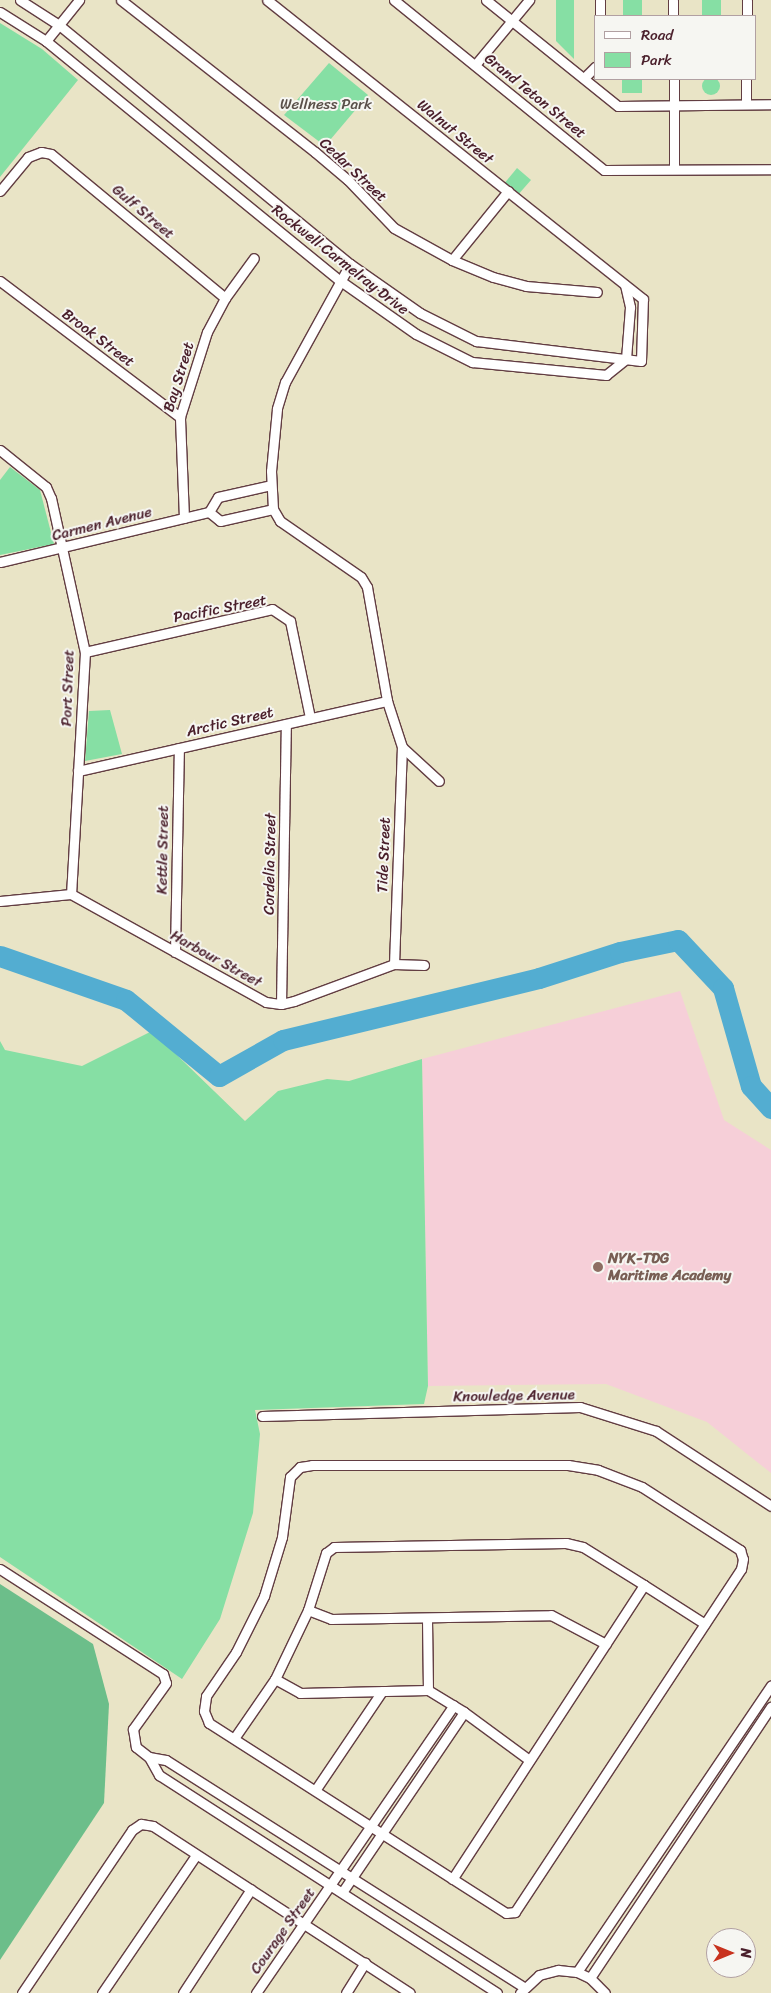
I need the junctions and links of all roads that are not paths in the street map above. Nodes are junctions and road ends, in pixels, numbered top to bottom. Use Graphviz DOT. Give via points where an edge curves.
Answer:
graph roads {
  1 [pos="20,0"];
  2 [pos="80,0"];
  3 [pos="121,0"];
  4 [pos="267,0"];
  5 [pos="394,0"];
  6 [pos="486,0"];
  7 [pos="529,0"];
  8 [pos="600,0"];
  9 [pos="673,0"];
  10 [pos="747,0"];
  11 [pos="0,12"];
  12 [pos="600,15"];
  13 [pos="673,15"];
  14 [pos="747,15"];
  15 [pos="514,22"];
  16 [pos="59,25"];
  17 [pos="46,40"];
  18 [pos="475,65"];
  19 [pos="594,68"];
  20 [pos="584,78"];
  21 [pos="674,80"];
  22 [pos="746,80"];
  23 [pos="674,104"];
  24 [pos="746,104"];
  25 [pos="771,104"];
  26 [pos="674,169"];
  27 [pos="771,169"];
  28 [pos="0,191"];
  29 [pos="508,191"];
  30 [pos="254,258"];
  31 [pos="452,260"];
  32 [pos="350,264"];
  33 [pos="0,281"];
  34 [pos="342,282"];
  35 [pos="625,285"];
  36 [pos="597,292"];
  37 [pos="225,298"];
  38 [pos="626,359"];
  39 [pos="180,417"];
  40 [pos="0,450"];
  41 [pos="271,485"];
  42 [pos="273,509"];
  43 [pos="210,512"];
  44 [pos="184,518"];
  45 [pos="62,548"];
  46 [pos="0,562"];
  47 [pos="85,652"];
  48 [pos="387,701"];
  49 [pos="310,718"];
  50 [pos="286,724"];
  51 [pos="402,747"];
  52 [pos="179,748"];
  53 [pos="78,771"];
  54 [pos="439,781"];
  55 [pos="71,894"];
  56 [pos="0,901"];
  57 [pos="175,952"];
  58 [pos="394,964"];
  59 [pos="424,965"];
  60 [pos="280,1004"];
  61 [pos="262,1416"];
  62 [pos="771,1506"];
  63 [pos="0,1569"];
  64 [pos="644,1585"];
  65 [pos="308,1610"];
  66 [pos="427,1619"];
  67 [pos="705,1624"];
  68 [pos="606,1644"];
  69 [pos="275,1679"];
  70 [pos="771,1685"];
  71 [pos="428,1690"];
  72 [pos="382,1691"];
  73 [pos="454,1705"];
  74 [pos="771,1707"];
  75 [pos="464,1712"];
  76 [pos="236,1737"];
  77 [pos="149,1757"];
  78 [pos="528,1760"];
  79 [pos="316,1789"];
  80 [pos="370,1824"];
  81 [pos="382,1833"];
  82 [pos="196,1855"];
  83 [pos="340,1873"];
  84 [pos="351,1879"];
  85 [pos="452,1879"];
  86 [pos="333,1884"];
  87 [pos="250,1889"];
  88 [pos="343,1891"];
  89 [pos="304,1922"];
  90 [pos="365,1964"];
  91 [pos="577,1972"];
  92 [pos="590,1978"];
  93 [pos="522,1990"];
  94 [pos="22,1993"];
  95 [pos="102,1993"];
  96 [pos="183,1993"];
  97 [pos="256,1993"];
  98 [pos="346,1993"];
  99 [pos="410,1993"];
  100 [pos="497,1993"];
  101 [pos="605,1993"];
  1 -- 16 [label="street, Rockwell Carmelray Drive"];
  2 -- 16 [label="street"];
  3 -- 31 [label="street, Cedar Street" via="315,152 348,180 394,228"];
  4 -- 29 [label="street, Walnut Street"];
  5 -- 18 [label="street, Grand Teton Street"];
  6 -- 15 [label="street"];
  7 -- 15 [label="street"];
  8 -- 12 [label="street"];
  9 -- 13 [label="street"];
  10 -- 14 [label="street"];
  11 -- 17 [label="street, Rockwell Carmelray Drive"];
  15 -- 18 [label="street"];
  15 -- 20 [label="street"];
  16 -- 17 [label="street"];
  16 -- 32 [label="street, Rockwell Carmelray Drive"];
  17 -- 34 [label="street, Rockwell Carmelray Drive"];
  18 -- 26 [label="street, Grand Teton Street" via="604,170"];
  19 -- 20 [label="street"];
  20 -- 23 [label="street" via="618,106"];
  21 -- 23 [label="street"];
  22 -- 24 [label="street"];
  23 -- 24 [label="street"];
  23 -- 26 [label="street"];
  24 -- 25 [label="street"];
  26 -- 27 [label="street, Grand Teton Street"];
  28 -- 37 [label="street, Gulf Street" via="28,157 42,152 51,154"];
  29 -- 31 [label="street"];
  29 -- 35 [label="street, Walnut Street"];
  30 -- 37 [label="street, Bay Street"];
  31 -- 36 [label="street, Cedar Street" via="526,286"];
  32 -- 34 [label="street"];
  32 -- 38 [label="street, Rockwell Carmelray Drive" via="420,314 476,341"];
  33 -- 39 [label="street, Brook Street"];
  34 -- 38 [label="street, Rockwell Carmelray Drive" via="416,334 472,362 606,375"];
  34 -- 41 [label="street" via="286,382 277,409"];
  35 -- 38 [label="street" via="630,308"];
  35 -- 38 [label="street, Walnut Street" via="643,300 641,361"];
  37 -- 39 [label="street, Bay Street" via="194,366"];
  39 -- 44 [label="street, Bay Street"];
  40 -- 45 [label="street, Port Street" via="46,487"];
  41 -- 42 [label="street"];
  41 -- 43 [label="street" via="218,497"];
  42 -- 43 [label="street, Carmen Avenue" via="220,521"];
  42 -- 48 [label="street" via="280,521 361,577 367,588"];
  43 -- 44 [label="street, Carmen Avenue"];
  44 -- 45 [label="street, Carmen Avenue"];
  45 -- 46 [label="street, Carmen Avenue"];
  45 -- 47 [label="street, Port Street"];
  47 -- 49 [label="street, Pacific Street" via="272,609 290,621"];
  47 -- 53 [label="street, Port Street"];
  48 -- 49 [label="street, Arctic Street"];
  48 -- 51 [label="street"];
  49 -- 50 [label="street, Arctic Street"];
  50 -- 52 [label="street, Arctic Street"];
  50 -- 60 [label="street, Cordelia Street"];
  51 -- 54 [label="street"];
  51 -- 58 [label="street, Tide Street"];
  52 -- 53 [label="street, Arctic Street"];
  52 -- 57 [label="street, Kettle Street"];
  53 -- 55 [label="street, Port Street"];
  55 -- 56 [label="street"];
  55 -- 57 [label="street, Harbour Street"];
  57 -- 60 [label="street, Harbour Street" via="266,1002"];
  58 -- 59 [label="street"];
  58 -- 60 [label="street"];
  61 -- 62 [label="street, Knowledge Avenue" via="580,1407 656,1431"];
  63 -- 77 [label="street" via="163,1674 166,1683 133,1729 136,1747"];
  64 -- 65 [label="street" via="583,1547 566,1543 334,1547 326,1552"];
  64 -- 67 [label="street"];
  64 -- 68 [label="street"];
  65 -- 66 [label="street" via="331,1619"];
  65 -- 69 [label="street"];
  66 -- 68 [label="street" via="551,1614"];
  66 -- 71 [label="street"];
  67 -- 76 [label="street" via="741,1569 743,1559 740,1550 623,1479 568,1465 300,1467 290,1477 282,1537 264,1596 236,1652 206,1696 204,1711 209,1723"];
  67 -- 85 [label="street" via="515,1912 506,1913"];
  68 -- 78 [label="street"];
  69 -- 72 [label="street" via="300,1693"];
  69 -- 76 [label="street"];
  70 -- 91 [label="street"];
  71 -- 72 [label="street"];
  71 -- 73 [label="street"];
  72 -- 79 [label="street"];
  73 -- 75 [label="street"];
  73 -- 80 [label="street, Courage Street"];
  74 -- 92 [label="street"];
  75 -- 78 [label="street"];
  75 -- 81 [label="street"];
  76 -- 79 [label="street"];
  77 -- 83 [label="street" via="166,1760"];
  77 -- 86 [label="street" via="159,1775"];
  78 -- 85 [label="street"];
  79 -- 80 [label="street"];
  80 -- 81 [label="street"];
  80 -- 83 [label="street, Courage Street"];
  81 -- 84 [label="street"];
  81 -- 85 [label="street"];
  82 -- 87 [label="street"];
  82 -- 94 [label="street" via="153,1826 141,1824 132,1830"];
  82 -- 95 [label="street"];
  83 -- 84 [label="street"];
  83 -- 86 [label="street, Courage Street"];
  84 -- 88 [label="street"];
  84 -- 93 [label="street"];
  86 -- 88 [label="street"];
  86 -- 89 [label="street, Courage Street"];
  87 -- 89 [label="street"];
  87 -- 96 [label="street"];
  88 -- 100 [label="street"];
  89 -- 90 [label="street"];
  89 -- 97 [label="street, Courage Street"];
  90 -- 98 [label="street"];
  90 -- 99 [label="street"];
  91 -- 92 [label="street"];
  91 -- 93 [label="street" via="558,1970 539,1975"];
  92 -- 101 [label="street"];
}
